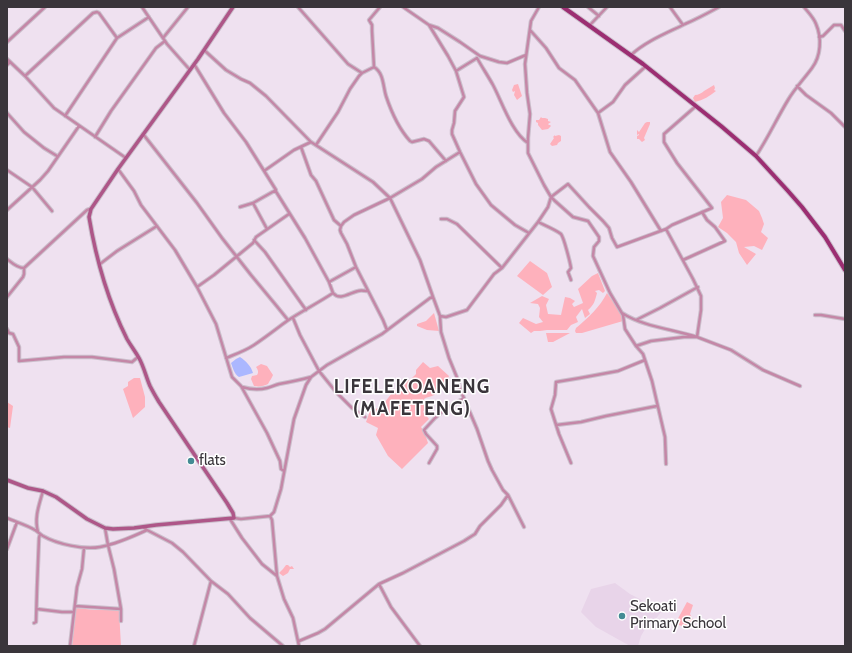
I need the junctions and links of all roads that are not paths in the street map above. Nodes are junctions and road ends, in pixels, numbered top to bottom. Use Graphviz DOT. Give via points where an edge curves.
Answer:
graph roads {
  1 [pos="45,7"];
  2 [pos="142,7"];
  3 [pos="188,7"];
  4 [pos="233,7"];
  5 [pos="298,7"];
  6 [pos="380,7"];
  7 [pos="403,7"];
  8 [pos="539,7"];
  9 [pos="563,7"];
  10 [pos="588,7"];
  11 [pos="607,7"];
  12 [pos="670,7"];
  13 [pos="719,7"];
  14 [pos="804,7"];
  15 [pos="599,16"];
  16 [pos="149,17"];
  17 [pos="429,25"];
  18 [pos="683,25"];
  19 [pos="589,26"];
  20 [pos="530,30"];
  21 [pos="845,31"];
  22 [pos="819,37"];
  23 [pos="117,38"];
  24 [pos="164,39"];
  25 [pos="7,42"];
  26 [pos="204,50"];
  27 [pos="526,55"];
  28 [pos="630,56"];
  29 [pos="478,57"];
  30 [pos="7,59"];
  31 [pos="10,62"];
  32 [pos="194,64"];
  33 [pos="7,65"];
  34 [pos="374,67"];
  35 [pos="645,67"];
  36 [pos="190,70"];
  37 [pos="456,71"];
  38 [pos="362,73"];
  39 [pos="25,76"];
  40 [pos="797,86"];
  41 [pos="696,106"];
  42 [pos="7,113"];
  43 [pos="598,113"];
  44 [pos="65,116"];
  45 [pos="79,126"];
  46 [pos="845,127"];
  47 [pos="143,134"];
  48 [pos="95,137"];
  49 [pos="311,142"];
  50 [pos="528,144"];
  51 [pos="316,145"];
  52 [pos="301,147"];
  53 [pos="460,152"];
  54 [pos="57,156"];
  55 [pos="756,156"];
  56 [pos="127,159"];
  57 [pos="446,161"];
  58 [pos="118,169"];
  59 [pos="7,170"];
  60 [pos="264,171"];
  61 [pos="32,187"];
  62 [pos="275,190"];
  63 [pos="551,197"];
  64 [pos="390,198"];
  65 [pos="253,203"];
  66 [pos="240,207"];
  67 [pos="91,209"];
  68 [pos="7,210"];
  69 [pos="52,211"];
  70 [pos="702,212"];
  71 [pos="289,214"];
  72 [pos="441,219"];
  73 [pos="538,222"];
  74 [pos="157,226"];
  75 [pos="340,226"];
  76 [pos="666,229"];
  77 [pos="267,230"];
  78 [pos="660,231"];
  79 [pos="529,233"];
  80 [pos="254,240"];
  81 [pos="236,257"];
  82 [pos="7,259"];
  83 [pos="683,260"];
  84 [pos="100,264"];
  85 [pos="356,267"];
  86 [pos="24,268"];
  87 [pos="502,268"];
  88 [pos="845,270"];
  89 [pos="571,280"];
  90 [pos="329,282"];
  91 [pos="197,287"];
  92 [pos="698,287"];
  93 [pos="368,291"];
  94 [pos="333,293"];
  95 [pos="7,297"];
  96 [pos="433,297"];
  97 [pos="306,310"];
  98 [pos="621,312"];
  99 [pos="815,315"];
  100 [pos="440,316"];
  101 [pos="293,318"];
  102 [pos="845,318"];
  103 [pos="288,320"];
  104 [pos="636,320"];
  105 [pos="7,329"];
  106 [pos="387,330"];
  107 [pos="696,337"];
  108 [pos="636,346"];
  109 [pos="138,357"];
  110 [pos="226,358"];
  111 [pos="645,360"];
  112 [pos="319,371"];
  113 [pos="311,377"];
  114 [pos="241,386"];
  115 [pos="800,386"];
  116 [pos="464,398"];
  117 [pos="657,406"];
  118 [pos="365,417"];
  119 [pos="556,425"];
  120 [pos="429,463"];
  121 [pos="571,463"];
  122 [pos="666,464"];
  123 [pos="284,470"];
  124 [pos="7,480"];
  125 [pos="43,491"];
  126 [pos="508,495"];
  127 [pos="270,516"];
  128 [pos="7,518"];
  129 [pos="232,518"];
  130 [pos="17,522"];
  131 [pos="143,527"];
  132 [pos="524,527"];
  133 [pos="105,528"];
  134 [pos="147,530"];
  135 [pos="39,533"];
  136 [pos="108,545"];
  137 [pos="84,548"];
  138 [pos="7,549"];
  139 [pos="277,576"];
  140 [pos="211,581"];
  141 [pos="379,584"];
  142 [pos="75,606"];
  143 [pos="37,609"];
  144 [pos="121,609"];
  145 [pos="74,612"];
  146 [pos="121,621"];
  147 [pos="34,623"];
  148 [pos="299,641"];
  149 [pos="70,646"];
  150 [pos="194,646"];
  151 [pos="283,646"];
  152 [pos="299,646"];
  153 [pos="420,646"];
  1 -- 25 [label="street"];
  2 -- 16 [label="street"];
  3 -- 24 [label="street"];
  4 -- 26 [label="street"];
  5 -- 38 [label="street" via="348,64"];
  6 -- 34 [label="street" via="369,20 372,26"];
  7 -- 17 [label="street"];
  8 -- 20 [label="street" via="531,21"];
  9 -- 19 [label="main road"];
  10 -- 15 [label="street"];
  11 -- 15 [label="street"];
  12 -- 18 [label="street"];
  13 -- 18 [label="street"];
  14 -- 22 [label="street" via="816,23"];
  15 -- 19 [label="street"];
  16 -- 23 [label="street"];
  16 -- 24 [label="street"];
  17 -- 29 [label="street" via="455,38"];
  17 -- 37 [label="street"];
  18 -- 28 [label="street"];
  19 -- 28 [label="main road"];
  20 -- 27 [label="street"];
  20 -- 43 [label="street" via="559,68 575,80"];
  21 -- 22 [label="street" via="841,25 834,25 824,36"];
  22 -- 40 [label="street" via="817,60"];
  23 -- 39 [label="street" via="99,13 93,13"];
  23 -- 44 [label="street"];
  24 -- 36 [label="street"];
  24 -- 48 [label="street"];
  26 -- 32 [label="street"];
  26 -- 49 [label="street" via="226,70 250,83 266,96"];
  27 -- 29 [label="street" via="507,63"];
  27 -- 50 [label="street" via="530,114"];
  28 -- 35 [label="main road"];
  29 -- 37 [label="street"];
  29 -- 50 [label="street" via="516,131"];
  30 -- 31 [label="street"];
  31 -- 33 [label="street"];
  31 -- 39 [label="street"];
  32 -- 36 [label="street"];
  32 -- 60 [label="street"];
  34 -- 38 [label="street"];
  34 -- 57 [label="street" via="383,80 391,107 408,139 412,142 424,139 430,141"];
  35 -- 41 [label="main road"];
  35 -- 43 [label="street" via="625,85 613,102"];
  36 -- 47 [label="street"];
  37 -- 53 [label="street" via="464,97 455,111 452,134"];
  38 -- 51 [label="street"];
  39 -- 44 [label="street" via="54,108"];
  40 -- 46 [label="street"];
  40 -- 55 [label="street"];
  41 -- 55 [label="main road"];
  41 -- 70 [label="street" via="664,134 664,142 712,208"];
  42 -- 54 [label="street" via="24,132"];
  43 -- 78 [label="street" via="610,152"];
  44 -- 45 [label="street"];
  45 -- 48 [label="street"];
  45 -- 54 [label="street"];
  47 -- 56 [label="street"];
  47 -- 81 [label="street"];
  48 -- 56 [label="street"];
  49 -- 51 [label="street"];
  49 -- 52 [label="street"];
  50 -- 63 [label="street" via="528,153"];
  51 -- 64 [label="street" via="373,182"];
  52 -- 60 [label="street"];
  52 -- 75 [label="street" via="311,175 334,220"];
  53 -- 57 [label="street"];
  53 -- 79 [label="street" via="476,184 491,205"];
  54 -- 61 [label="street" via="48,171"];
  55 -- 88 [label="main road" via="806,212"];
  56 -- 58 [label="street"];
  57 -- 64 [label="street"];
  58 -- 67 [label="street"];
  58 -- 74 [label="street"];
  59 -- 61 [label="street"];
  60 -- 62 [label="street"];
  61 -- 68 [label="street"];
  61 -- 69 [label="street"];
  62 -- 65 [label="street"];
  62 -- 71 [label="street"];
  63 -- 73 [label="street"];
  63 -- 78 [label="street" via="568,184 609,228 617,247"];
  63 -- 98 [label="street" via="573,217 588,221 596,231 599,241 594,247 593,256"];
  64 -- 75 [label="street" via="354,215"];
  64 -- 96 [label="street" via="420,260"];
  65 -- 66 [label="street"];
  65 -- 77 [label="street"];
  67 -- 84 [label="street" via="89,216"];
  67 -- 86 [label="street"];
  70 -- 76 [label="street"];
  70 -- 83 [label="street" via="725,241"];
  71 -- 77 [label="street"];
  71 -- 90 [label="street" via="306,238"];
  72 -- 87 [label="street" via="448,219 457,224"];
  73 -- 79 [label="street"];
  73 -- 89 [label="street" via="564,239 571,268 568,272"];
  74 -- 84 [label="street"];
  74 -- 91 [label="street"];
  75 -- 85 [label="street" via="340,232"];
  76 -- 78 [label="street"];
  76 -- 83 [label="street"];
  77 -- 80 [label="street"];
  79 -- 87 [label="street"];
  80 -- 81 [label="street"];
  80 -- 97 [label="street"];
  81 -- 91 [label="street"];
  81 -- 103 [label="street"];
  82 -- 86 [label="street"];
  83 -- 92 [label="street"];
  84 -- 109 [label="street" via="112,305"];
  85 -- 90 [label="street"];
  85 -- 93 [label="street"];
  86 -- 95 [label="street" via="23,277"];
  87 -- 100 [label="street" via="494,274 467,310 446,317"];
  90 -- 94 [label="street"];
  91 -- 110 [label="street" via="216,324"];
  92 -- 104 [label="street"];
  92 -- 107 [label="street" via="701,310"];
  93 -- 94 [label="street" via="359,290 342,297"];
  93 -- 106 [label="street"];
  94 -- 97 [label="street"];
  96 -- 100 [label="street"];
  96 -- 106 [label="street"];
  97 -- 101 [label="street"];
  98 -- 104 [label="street"];
  98 -- 108 [label="street" via="625,329"];
  99 -- 102 [label="street"];
  100 -- 116 [label="street" via="441,332"];
  101 -- 103 [label="street"];
  101 -- 112 [label="street"];
  103 -- 110 [label="street" via="241,353"];
  104 -- 107 [label="street"];
  105 -- 109 [label="street" via="13,334 19,347 19,361 92,357 132,362"];
  106 -- 112 [label="street"];
  107 -- 108 [label="street" via="651,341"];
  107 -- 115 [label="street" via="731,350 764,370"];
  108 -- 111 [label="street" via="644,354"];
  109 -- 129 [label="street" via="159,402 227,503 233,513"];
  110 -- 114 [label="street" via="232,377"];
  111 -- 117 [label="street"];
  111 -- 119 [label="street" via="618,371 556,382 556,395 551,409"];
  112 -- 113 [label="street"];
  112 -- 118 [label="street" via="336,392"];
  113 -- 114 [label="street" via="268,388"];
  113 -- 123 [label="street" via="294,419"];
  114 -- 123 [label="street" via="267,433 281,469"];
  116 -- 120 [label="street" via="435,418 424,430 437,446"];
  116 -- 126 [label="street" via="492,470"];
  117 -- 119 [label="street"];
  117 -- 122 [label="street" via="665,437"];
  119 -- 121 [label="street"];
  123 -- 127 [label="street" via="276,506"];
  124 -- 125 [label="street"];
  125 -- 133 [label="street"];
  125 -- 135 [label="street" via="36,525"];
  126 -- 132 [label="street"];
  126 -- 141 [label="street" via="474,534 464,541"];
  127 -- 129 [label="street"];
  127 -- 139 [label="street"];
  128 -- 130 [label="street"];
  129 -- 131 [label="street"];
  129 -- 139 [label="street" via="242,538 262,564"];
  130 -- 135 [label="street"];
  130 -- 138 [label="street"];
  131 -- 133 [label="street"];
  131 -- 134 [label="street"];
  133 -- 136 [label="street"];
  134 -- 136 [label="street"];
  134 -- 140 [label="street" via="172,543"];
  135 -- 137 [label="street" via="66,545"];
  135 -- 143 [label="street"];
  136 -- 137 [label="street"];
  136 -- 144 [label="street"];
  137 -- 142 [label="street"];
  139 -- 148 [label="street"];
  140 -- 150 [label="street"];
  140 -- 151 [label="street"];
  141 -- 148 [label="street" via="325,629"];
  141 -- 153 [label="street" via="391,607"];
  142 -- 144 [label="street"];
  142 -- 145 [label="street"];
  143 -- 145 [label="street"];
  143 -- 147 [label="street"];
  144 -- 146 [label="street"];
  145 -- 149 [label="street"];
  148 -- 152 [label="street"];
}
